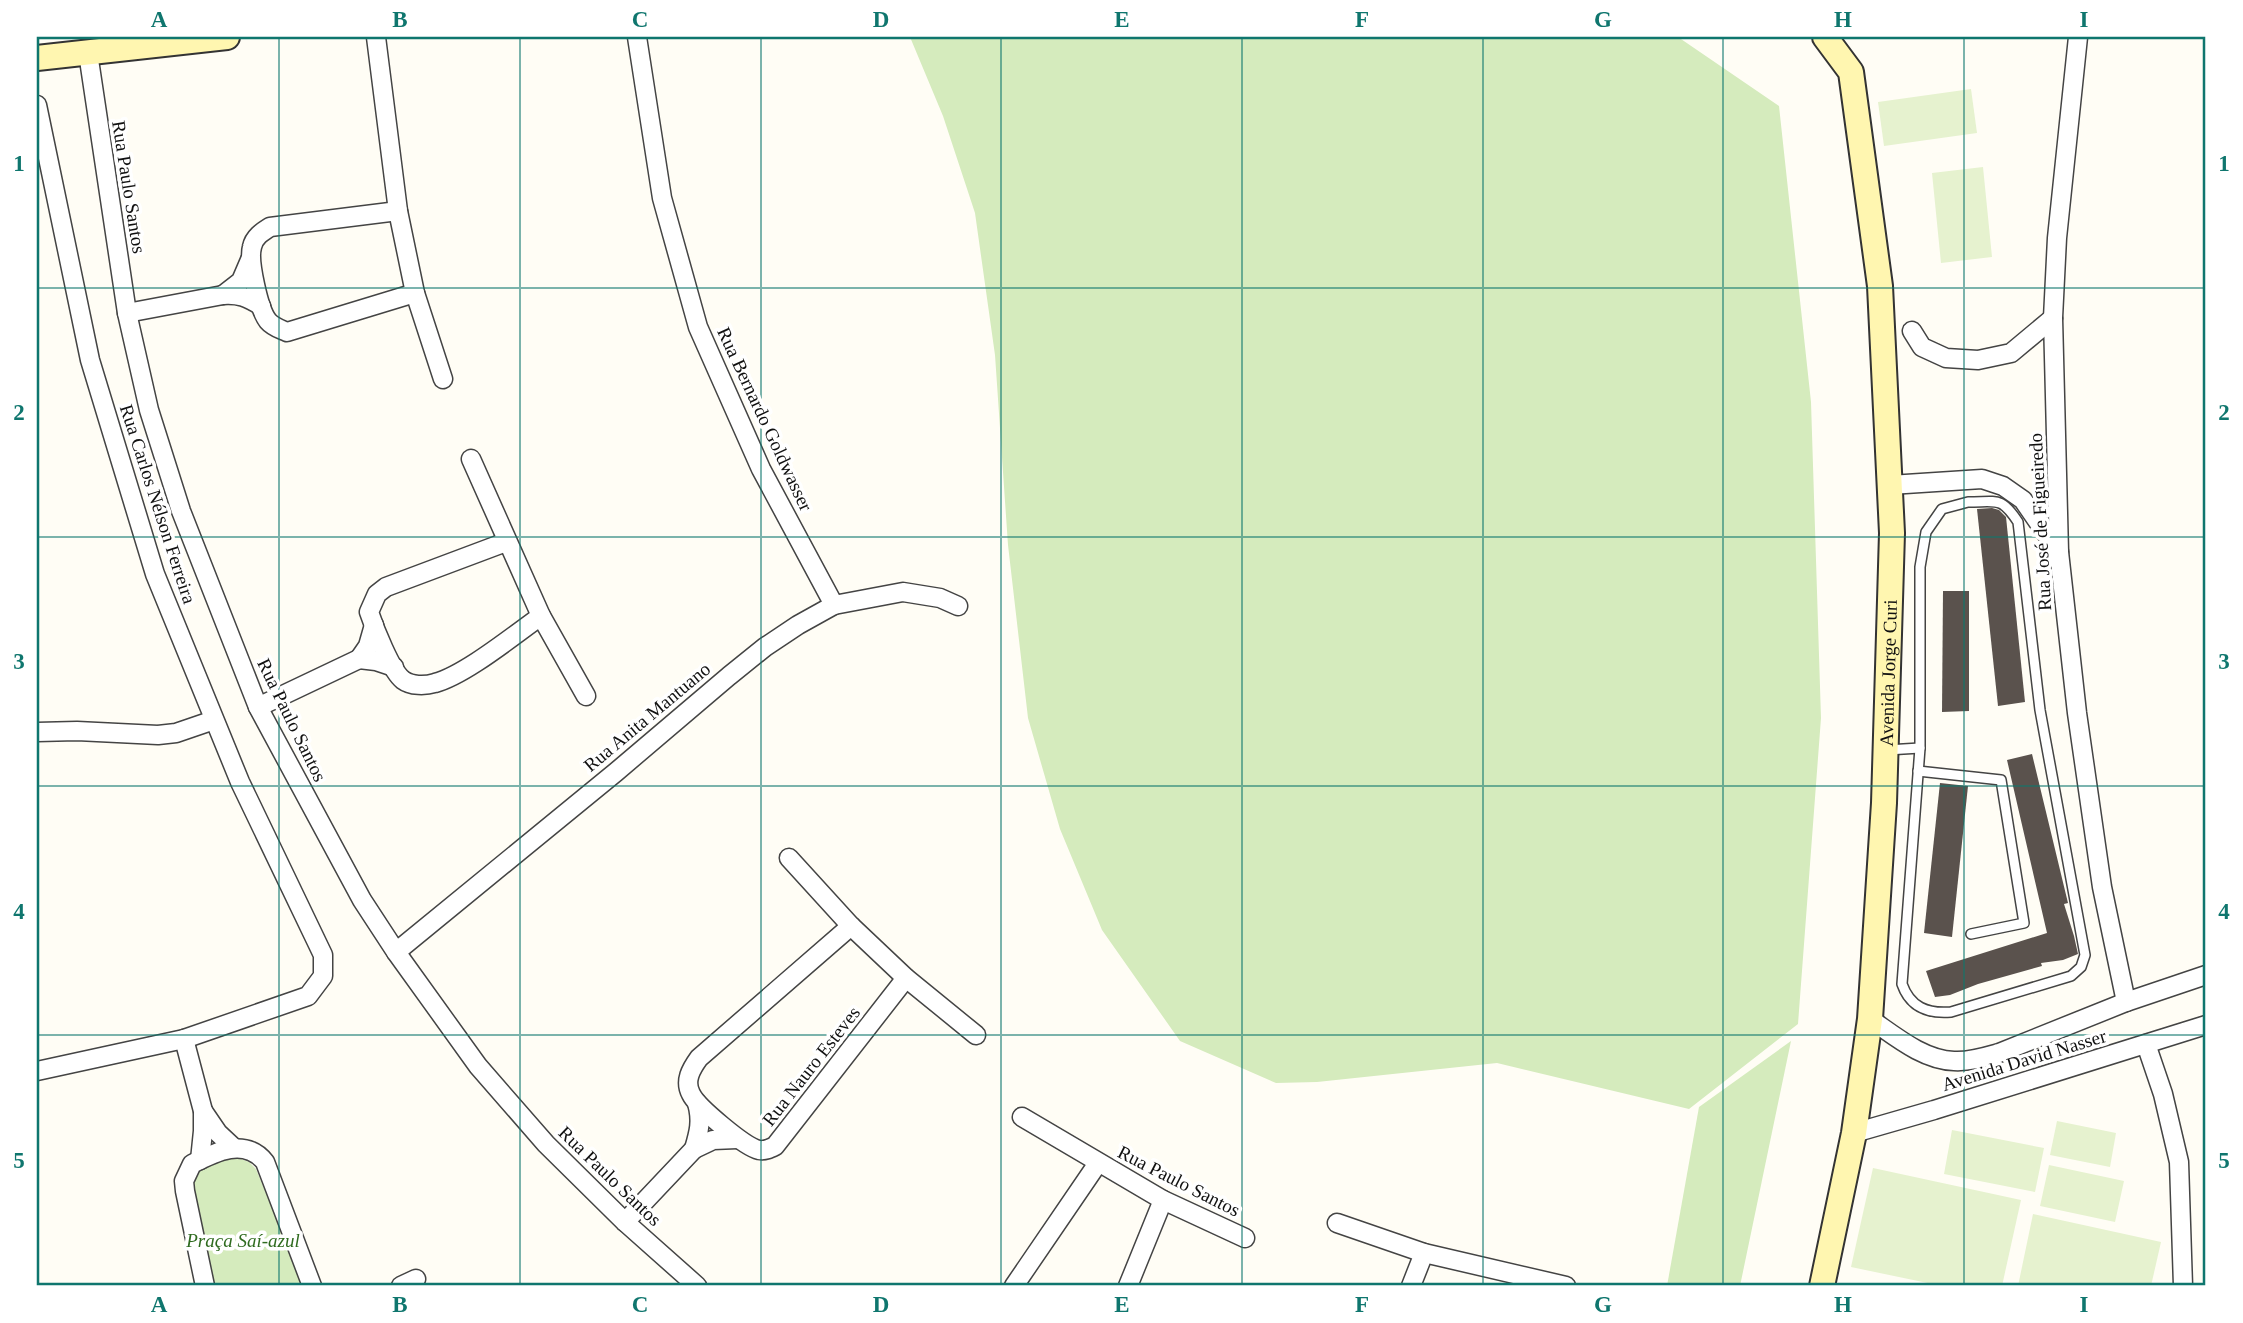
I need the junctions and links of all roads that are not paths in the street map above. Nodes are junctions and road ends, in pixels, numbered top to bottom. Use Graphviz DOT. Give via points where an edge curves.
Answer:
graph roads {
  1 [pos="227,37"];
  2 [pos="376,37"];
  3 [pos="637,37"];
  4 [pos="1825,37"];
  5 [pos="2078,37"];
  6 [pos="1843,48"];
  7 [pos="88,53"];
  8 [pos="37,58"];
  9 [pos="37,105"];
  10 [pos="398,211"];
  11 [pos="250,260"];
  12 [pos="415,293"];
  13 [pos="223,295"];
  14 [pos="261,306"];
  15 [pos="127,313"];
  16 [pos="2053,318"];
  17 [pos="1912,331"];
  18 [pos="443,379"];
  19 [pos="471,459"];
  20 [pos="1889,485"];
  21 [pos="506,542"];
  22 [pos="2059,552"];
  23 [pos="834,606"];
  24 [pos="958,606"];
  25 [pos="541,616"];
  26 [pos="374,625"];
  27 [pos="359,659"];
  28 [pos="394,667"];
  29 [pos="586,696"];
  30 [pos="258,707"];
  31 [pos="214,720"];
  32 [pos="37,732"];
  33 [pos="1920,748"];
  34 [pos="1885,750"];
  35 [pos="1918,771"];
  36 [pos="789,858"];
  37 [pos="851,926"];
  38 [pos="1971,934"];
  39 [pos="396,952"];
  40 [pos="2206,975"];
  41 [pos="906,978"];
  42 [pos="2126,1002"];
  43 [pos="1870,1019"];
  44 [pos="2206,1025"];
  45 [pos="976,1035"];
  46 [pos="184,1039"];
  47 [pos="2146,1044"];
  48 [pos="37,1071"];
  49 [pos="697,1103"];
  50 [pos="203,1111"];
  51 [pos="1022,1117"];
  52 [pos="1854,1133"];
  53 [pos="737,1139"];
  54 [pos="233,1147"];
  55 [pos="694,1149"];
  56 [pos="200,1160"];
  57 [pos="1098,1163"];
  58 [pos="1163,1200"];
  59 [pos="625,1222"];
  60 [pos="1337,1223"];
  61 [pos="1245,1238"];
  62 [pos="1424,1254"];
  63 [pos="1495,1279"];
  64 [pos="205,1286"];
  65 [pos="312,1286"];
  66 [pos="697,1286"];
  67 [pos="1014,1286"];
  68 [pos="1128,1286"];
  69 [pos="1411,1286"];
  70 [pos="1566,1286"];
  71 [pos="1822,1286"];
  72 [pos="2183,1286"];
  1 -- 7 [label="street"];
  2 -- 10 [label="street"];
  3 -- 23 [label="street, Rua Bernardo Goldwasser" via="662,198 702,336 761,469"];
  4 -- 6 [label="street, Avenida Jorge Curi"];
  5 -- 16 [label="street, Rua José de Figueiredo"];
  6 -- 20 [label="street, Avenida Jorge Curi" via="1851,72 1880,285"];
  7 -- 8 [label="street"];
  7 -- 15 [label="street, Rua Paulo Santos"];
  9 -- 31 [label="street, Rua Carlos Nélson Ferreira" via="90,360 155,574"];
  10 -- 11 [label="street" via="270,227 252,245"];
  10 -- 12 [label="street"];
  11 -- 13 [label="street" via="241,281"];
  11 -- 14 [label="street"];
  12 -- 14 [label="street" via="287,332 267,319"];
  12 -- 18 [label="street"];
  13 -- 14 [label="street" via="238,294"];
  13 -- 15 [label="street"];
  15 -- 30 [label="street, Rua Paulo Santos" via="149,410 181,511"];
  16 -- 17 [label="street" via="2011,353 1978,360 1946,358 1922,347"];
  16 -- 22 [label="street, Rua José de Figueiredo"];
  19 -- 21 [label="street"];
  20 -- 22 [label="street" via="1982,479 2003,486 2023,500"];
  20 -- 34 [label="street, Avenida Jorge Curi" via="1892,533"];
  21 -- 25 [label="street"];
  21 -- 26 [label="street" via="386,587 371,603"];
  22 -- 42 [label="street, Rua José de Figueiredo" via="2102,887"];
  23 -- 24 [label="street, Rua Anita Mantuano" via="903,592"];
  23 -- 39 [label="street, Rua Anita Mantuano" via="765,647"];
  25 -- 28 [label="street" via="436,683 411,684 401,679"];
  25 -- 29 [label="street"];
  26 -- 27 [label="street"];
  26 -- 28 [label="street"];
  27 -- 28 [label="street"];
  27 -- 30 [label="street"];
  30 -- 39 [label="street, Rua Paulo Santos" via="362,900"];
  31 -- 32 [label="street" via="158,735"];
  31 -- 46 [label="street, Rua Carlos Nélson Ferreira" via="323,955 323,976 307,996"];
  33 -- 34 [label="lane"];
  33 -- 35 [label="lane"];
  33 -- 35 [label="lane" via="1920,567 1926,532 1942,509 1968,502 2007,505 2018,522 2040,710 2085,955 2071,976 1951,1012 1925,1011 1909,998 1902,984 1902,956"];
  34 -- 43 [label="street, Avenida Jorge Curi"];
  35 -- 38 [label="lane" via="2001,780 2024,923"];
  36 -- 37 [label="street"];
  37 -- 41 [label="street"];
  37 -- 49 [label="street" via="699,1058 688,1085"];
  39 -- 59 [label="street, Rua Paulo Santos" via="478,1066 546,1144"];
  40 -- 42 [label="street, Avenida David Nasser"];
  41 -- 45 [label="street"];
  41 -- 53 [label="street, Rua Nauro Esteves" via="775,1146 758,1150"];
  42 -- 43 [label="street, Avenida David Nasser" via="1999,1053 1955,1061 1930,1057"];
  43 -- 52 [label="street, Avenida Jorge Curi"];
  44 -- 47 [label="street, Avenida David Nasser"];
  46 -- 48 [label="street"];
  46 -- 50 [label="street"];
  47 -- 52 [label="street, Avenida David Nasser"];
  47 -- 72 [label="street" via="2179,1162"];
  49 -- 53 [label="street, Rua Nauro Esteves"];
  49 -- 55 [label="street" via="701,1127"];
  50 -- 54 [label="street"];
  50 -- 56 [label="street"];
  51 -- 57 [label="street, Rua Paulo Santos"];
  52 -- 71 [label="street, Avenida Jorge Curi"];
  53 -- 55 [label="street, Rua Nauro Esteves" via="713,1140"];
  54 -- 56 [label="street"];
  54 -- 65 [label="street" via="252,1150 265,1161"];
  55 -- 59 [label="street"];
  56 -- 64 [label="street" via="192,1164 184,1181"];
  57 -- 58 [label="street, Rua Paulo Santos"];
  57 -- 67 [label="street"];
  58 -- 61 [label="street, Rua Paulo Santos"];
  58 -- 68 [label="street"];
  59 -- 66 [label="street, Rua Paulo Santos"];
  60 -- 62 [label="street"];
  62 -- 63 [label="street"];
  62 -- 69 [label="street"];
  63 -- 70 [label="street"];
}
